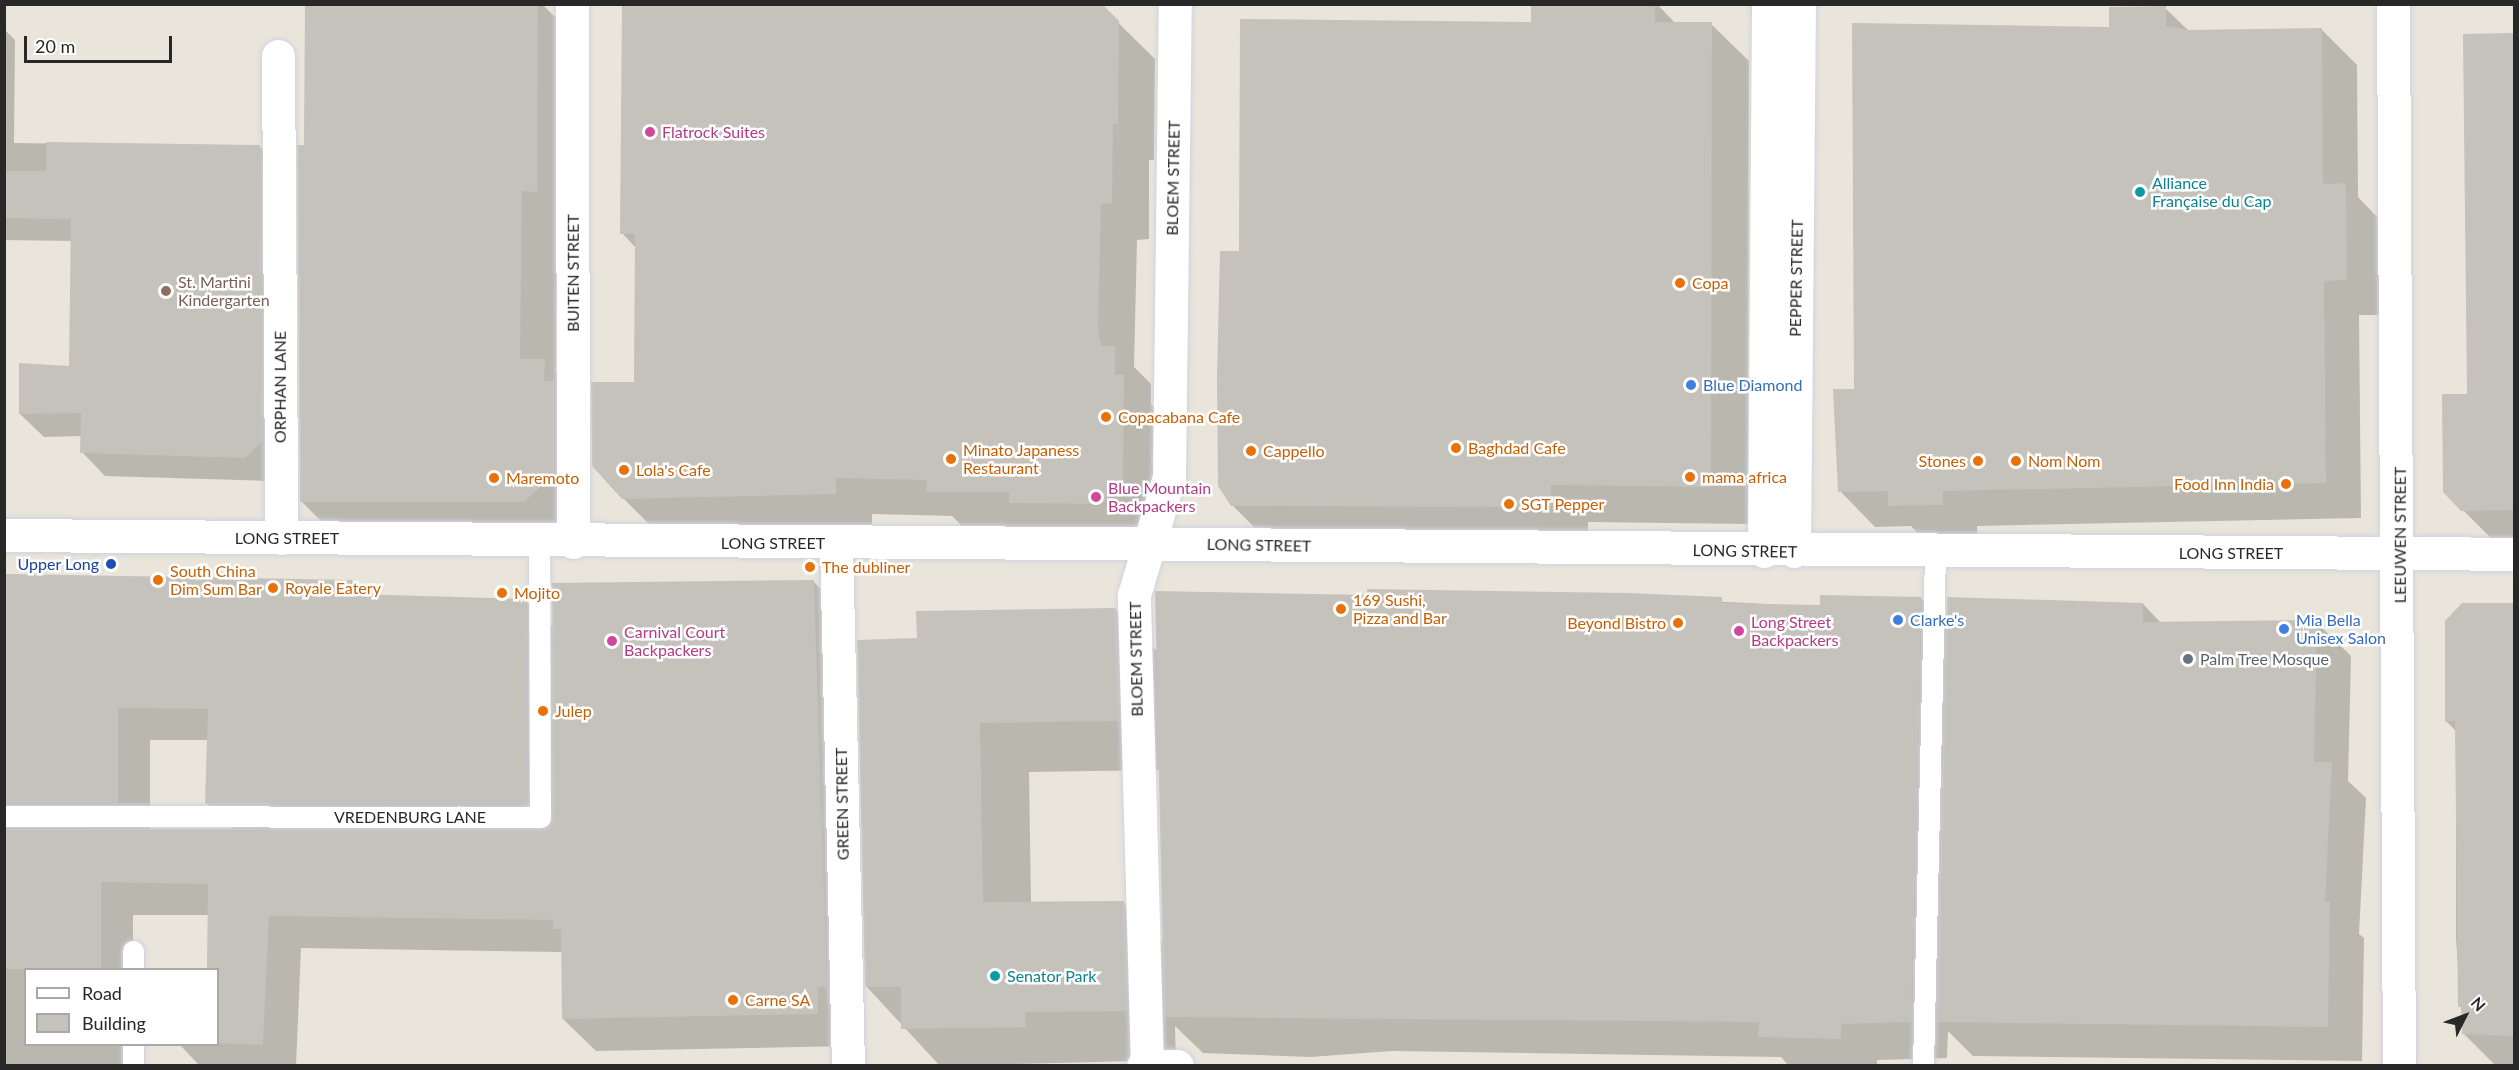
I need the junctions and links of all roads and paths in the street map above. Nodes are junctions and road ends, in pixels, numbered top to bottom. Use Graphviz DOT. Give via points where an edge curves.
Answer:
graph roads {
  1 [pos="572,4"];
  2 [pos="1175,4"];
  3 [pos="1768,4"];
  4 [pos="1799,4"];
  5 [pos="2393,4"];
  6 [pos="278,56"];
  7 [pos="4,535"];
  8 [pos="281,538"];
  9 [pos="539,542"];
  10 [pos="573,542"];
  11 [pos="836,543"];
  12 [pos="1152,543"];
  13 [pos="1779,551"];
  14 [pos="1935,552"];
  15 [pos="2400,554"];
  16 [pos="2514,554"];
  17 [pos="4,816"];
  18 [pos="133,1046"];
  19 [pos="133,1065"];
  20 [pos="848,1065"];
  21 [pos="1145,1065"];
  22 [pos="1177,1065"];
  23 [pos="1923,1065"];
  24 [pos="2399,1065"];
  1 -- 10 [label="street, BUITEN STREET"];
  2 -- 12 [label="street, BLOEM STREET" via="1169,477"];
  3 -- 13 [label="street, PEPPER STREET"];
  4 -- 13 [label="street, PEPPER STREET"];
  5 -- 15 [label="street, LEEUWEN STREET"];
  6 -- 8 [label="street, ORPHAN LANE"];
  7 -- 8 [label="street, LONG STREET"];
  8 -- 9 [label="street, LONG STREET"];
  9 -- 10 [label="street, LONG STREET"];
  9 -- 17 [label="lane, VREDENBURG LANE" via="540,817"];
  10 -- 11 [label="street, LONG STREET"];
  11 -- 12 [label="street, LONG STREET"];
  11 -- 20 [label="street, GREEN STREET"];
  12 -- 13 [label="street, LONG STREET"];
  12 -- 21 [label="street, BLOEM STREET" via="1134,595"];
  13 -- 14 [label="street, LONG STREET"];
  14 -- 15 [label="street, LONG STREET"];
  14 -- 23 [label="lane"];
  15 -- 16 [label="street, LONG STREET"];
  15 -- 24 [label="street, LEEUWEN STREET"];
  18 -- 19 [label="lane"];
  21 -- 22 [label="street"];
}
